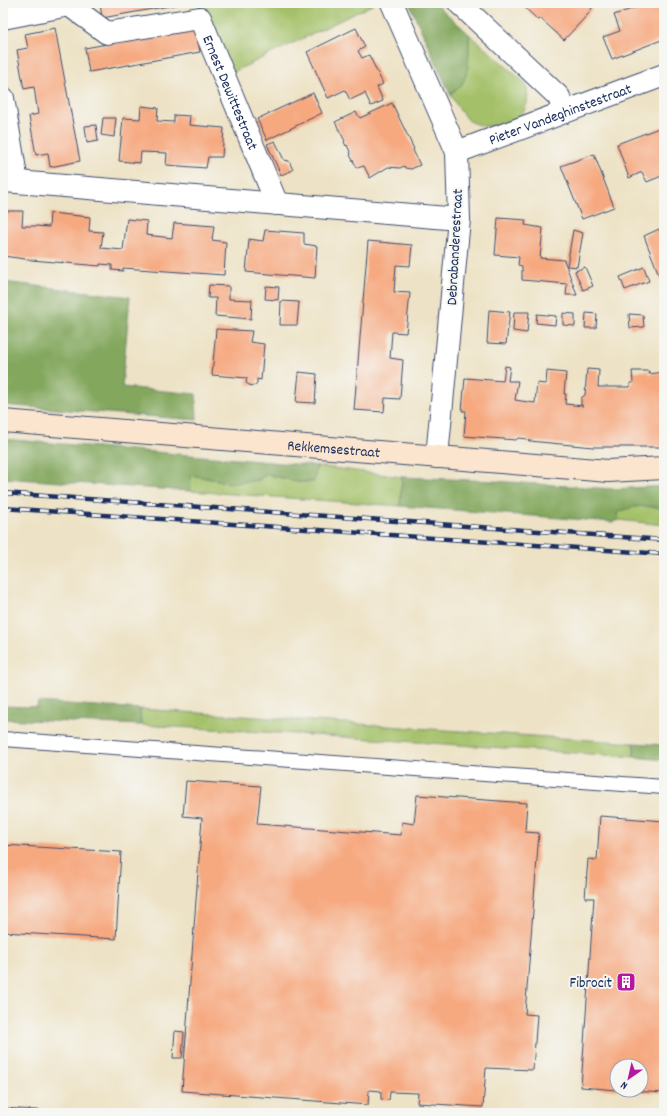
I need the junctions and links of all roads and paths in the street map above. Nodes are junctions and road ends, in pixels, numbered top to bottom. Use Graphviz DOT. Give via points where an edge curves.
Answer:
graph roads {
  1 [pos="392,3"];
  2 [pos="459,3"];
  3 [pos="3,18"];
  4 [pos="664,75"];
  5 [pos="3,98"];
  6 [pos="564,112"];
  7 [pos="457,152"];
  8 [pos="10,182"];
  9 [pos="277,204"];
  10 [pos="459,219"];
  11 [pos="3,421"];
  12 [pos="437,457"];
  13 [pos="664,468"];
  14 [pos="3,738"];
  15 [pos="664,787"];
  1 -- 7 [label="street, Debrabanderestraat"];
  2 -- 6 [label="street" via="559,96"];
  3 -- 9 [label="street, Ernest Dewittestraat" via="69,5 107,33 200,18"];
  4 -- 6 [label="street, Pieter Vandeghinstestraat"];
  5 -- 8 [label="street"];
  6 -- 7 [label="street, Pieter Vandeghinstestraat"];
  7 -- 10 [label="street, Debrabanderestraat"];
  8 -- 9 [label="street"];
  9 -- 10 [label="street"];
  10 -- 12 [label="street, Debrabanderestraat"];
  11 -- 12 [label="street, Rekkemsestraat"];
  12 -- 13 [label="street, Rekkemsestraat" via="608,471"];
  14 -- 15 [label="lane"];
}
